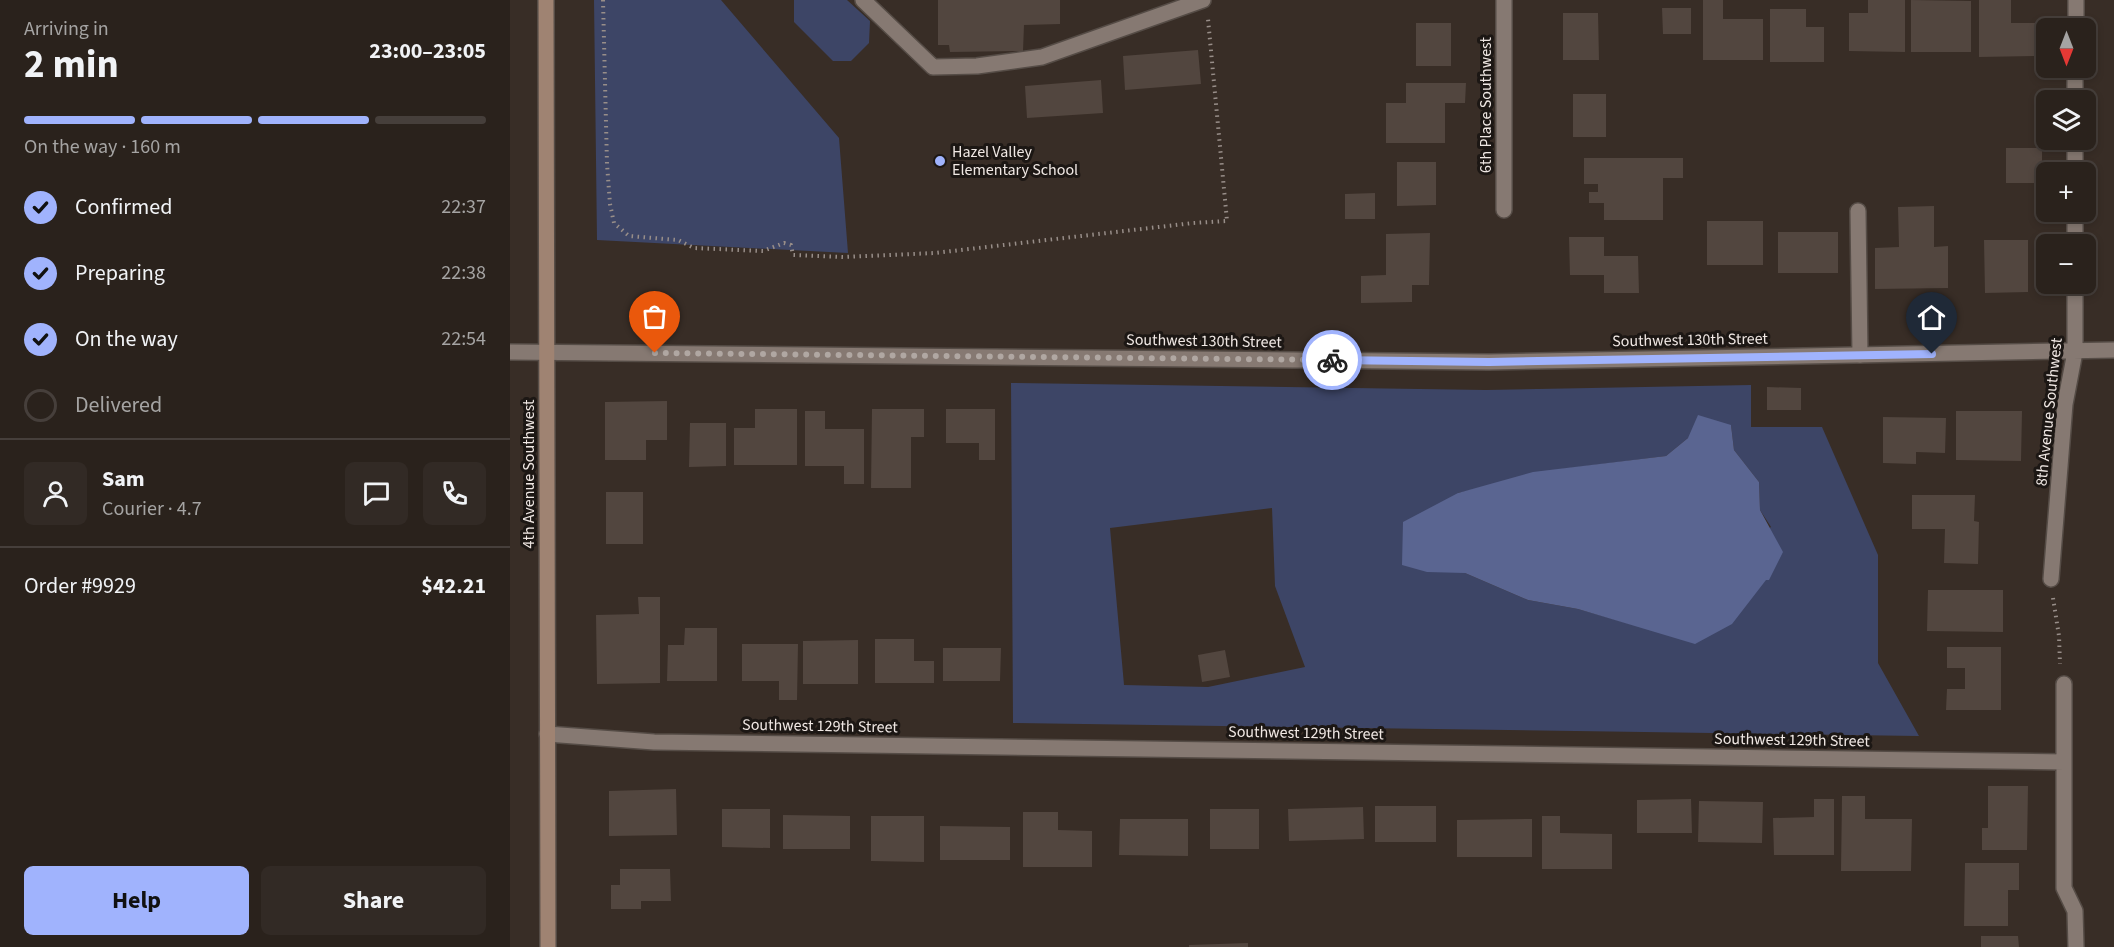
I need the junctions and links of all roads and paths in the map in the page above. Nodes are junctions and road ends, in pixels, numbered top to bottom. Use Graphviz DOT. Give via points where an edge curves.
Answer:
graph roads {
  1 [pos="546,0"];
  2 [pos="603,0"];
  3 [pos="863,0"];
  4 [pos="1504,0"];
  5 [pos="2076,0"];
  6 [pos="1205,6"];
  7 [pos="2076,18"];
  8 [pos="1504,210"];
  9 [pos="1858,211"];
  10 [pos="2075,294"];
  11 [pos="2114,350"];
  12 [pos="510,352"];
  13 [pos="547,352"];
  14 [pos="2075,352"];
  15 [pos="1860,355"];
  16 [pos="2051,579"];
  17 [pos="2064,684"];
  18 [pos="547,734"];
  19 [pos="2064,762"];
  20 [pos="548,947"];
  21 [pos="2076,947"];
  1 -- 13 [label="street, 4th Avenue Southwest"];
  2 -- 6 [label="path" via="608,174 614,223 630,236 678,240 694,248 763,251 784,243 791,246 792,255 843,257 935,253 1227,221"];
  3 -- 6 [label="street" via="933,67 977,66 1042,57"];
  4 -- 8 [label="street, 6th Place Southwest"];
  5 -- 7 [label="street"];
  9 -- 15 [label="street"];
  10 -- 14 [label="street, 8th Avenue Southwest"];
  11 -- 14 [label="street, Southwest 130th Street"];
  12 -- 13 [label="street, Southwest 130th Street"];
  13 -- 15 [label="street, Southwest 130th Street" via="1477,362"];
  13 -- 18 [label="street, 4th Avenue Southwest"];
  14 -- 15 [label="street, Southwest 130th Street"];
  14 -- 16 [label="street, 8th Avenue Southwest" via="2065,404"];
  16 -- 17 [label="path"];
  17 -- 19 [label="street"];
  18 -- 19 [label="street, Southwest 129th Street" via="678,742"];
  18 -- 20 [label="street, 4th Avenue Southwest"];
  19 -- 21 [label="street" via="2064,888 2074,911"];
}
